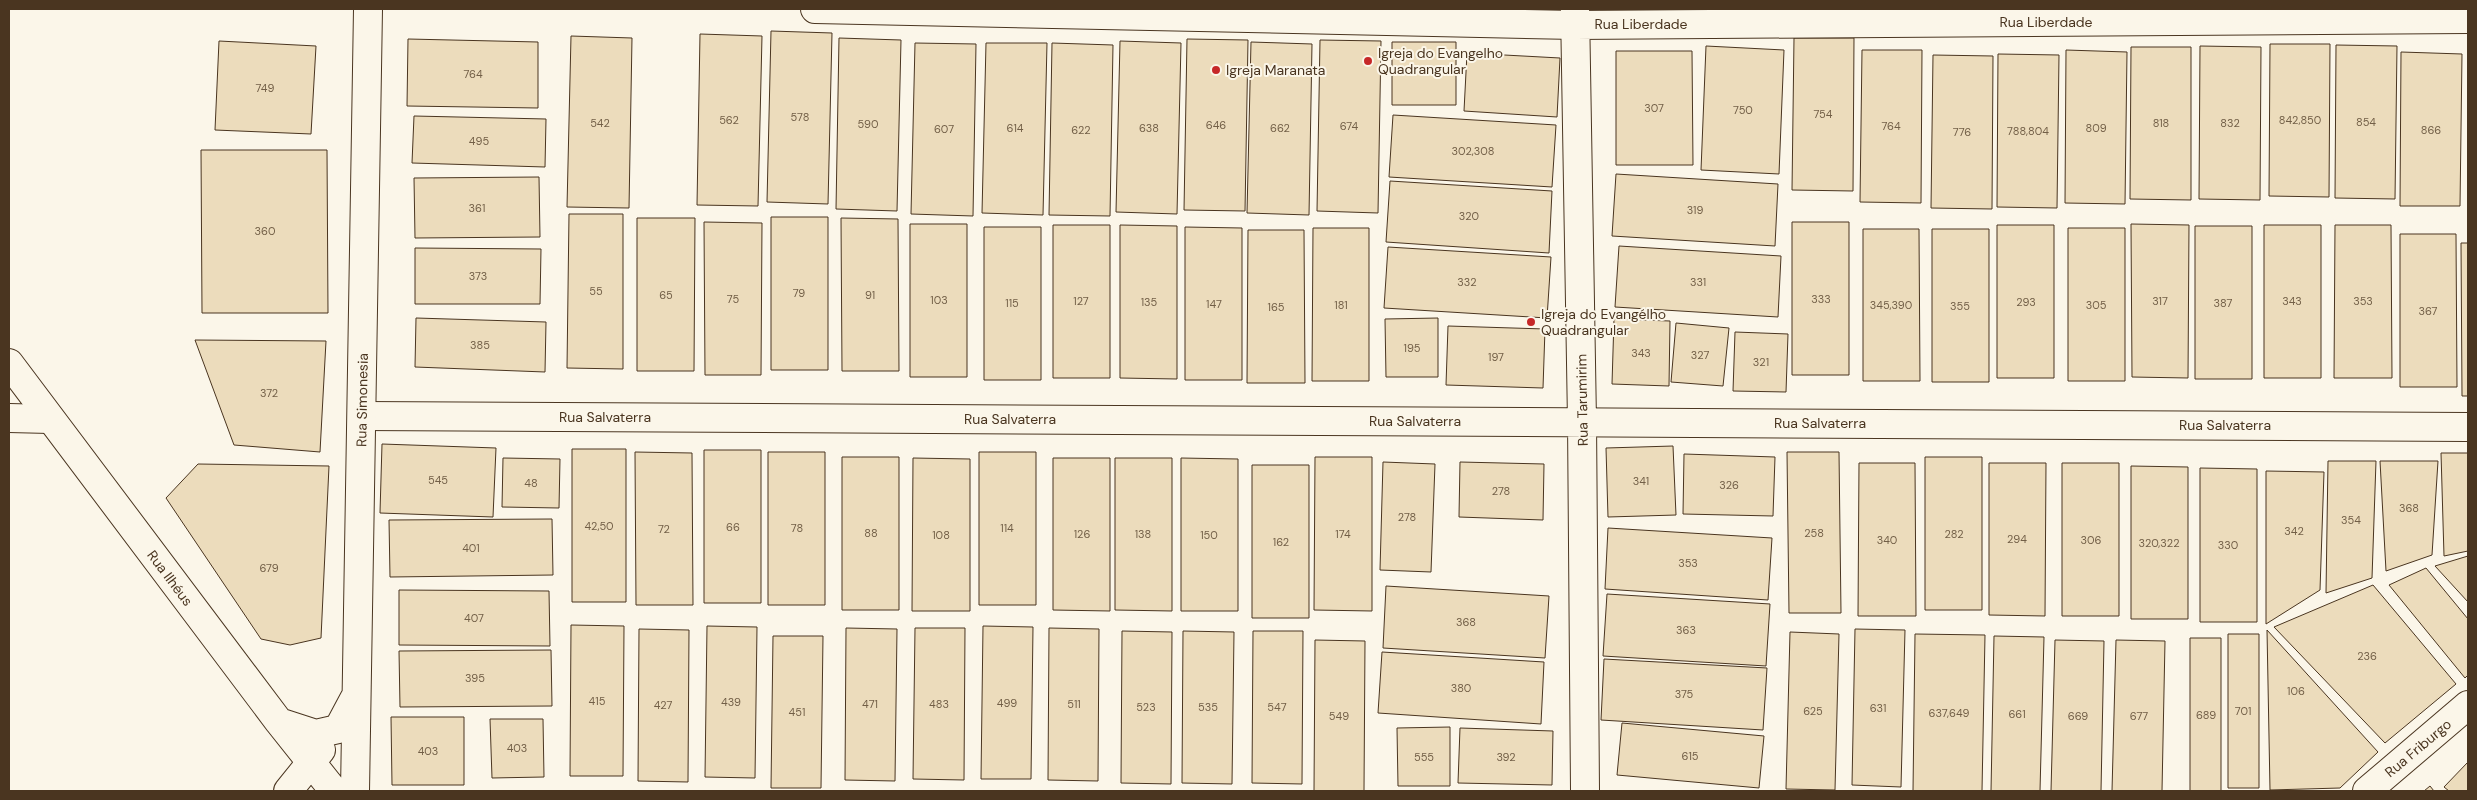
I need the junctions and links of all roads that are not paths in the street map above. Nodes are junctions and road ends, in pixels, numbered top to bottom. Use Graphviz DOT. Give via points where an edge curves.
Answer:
graph roads {
  1 [pos="368,9"];
  2 [pos="815,9"];
  3 [pos="1575,17"];
  4 [pos="2468,19"];
  5 [pos="9,363"];
  6 [pos="362,416"];
  7 [pos="9,418"];
  8 [pos="50,419"];
  9 [pos="1582,422"];
  10 [pos="2468,427"];
  11 [pos="355,697"];
  12 [pos="2468,705"];
  13 [pos="279,722"];
  14 [pos="338,729"];
  15 [pos="310,764"];
  16 [pos="288,791"];
  17 [pos="334,791"];
  18 [pos="355,791"];
  19 [pos="1585,791"];
  20 [pos="2367,791"];
  1 -- 6 [label="street, Rua Simonesia"];
  2 -- 3 [label="street, Rua Liberdade"];
  3 -- 4 [label="street, Rua Liberdade"];
  3 -- 9 [label="street, Rua Tarumirim"];
  5 -- 8 [label="street, Rua Ilhéus"];
  6 -- 9 [label="street, Rua Salvaterra"];
  6 -- 11 [label="street, Rua Simonesia"];
  7 -- 8 [label="street"];
  8 -- 13 [label="street, Rua Ilhéus"];
  9 -- 10 [label="street, Rua Salvaterra"];
  9 -- 19 [label="street, Rua Tarumirim"];
  11 -- 14 [label="street"];
  11 -- 18 [label="street, Rua Simonesia"];
  12 -- 20 [label="street, Rua Friburgo"];
  13 -- 14 [label="street" via="316,734"];
  13 -- 15 [label="street, Rua Ilhéus"];
  14 -- 15 [label="street"];
  15 -- 16 [label="street"];
  15 -- 17 [label="street, Rua Ilhéus"];
}
